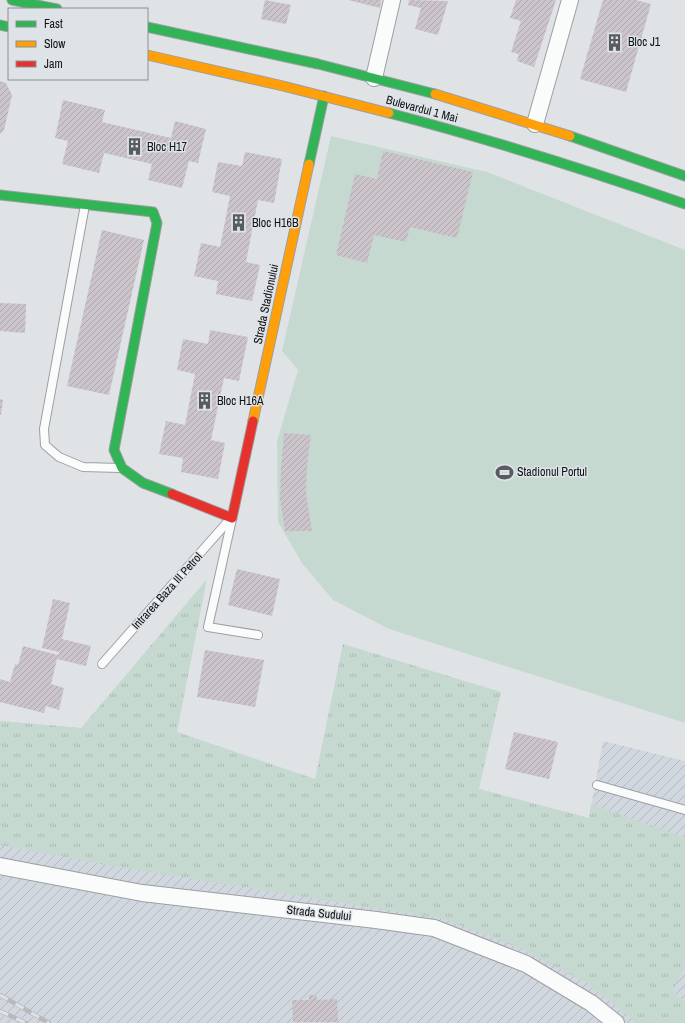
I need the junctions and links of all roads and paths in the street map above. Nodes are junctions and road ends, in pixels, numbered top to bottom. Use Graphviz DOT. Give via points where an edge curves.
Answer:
graph roads {
  1 [pos="12,0"];
  2 [pos="392,0"];
  3 [pos="570,0"];
  4 [pos="52,8"];
  5 [pos="148,27"];
  6 [pos="148,55"];
  7 [pos="374,78"];
  8 [pos="324,96"];
  9 [pos="535,124"];
  10 [pos="685,176"];
  11 [pos="0,195"];
  12 [pos="85,204"];
  13 [pos="685,204"];
  14 [pos="122,468"];
  15 [pos="232,518"];
  16 [pos="258,635"];
  17 [pos="102,664"];
  18 [pos="597,785"];
  19 [pos="685,810"];
  20 [pos="0,866"];
  21 [pos="616,1023"];
  1 -- 4 [label="main road"];
  2 -- 7 [label="street"];
  3 -- 9 [label="street"];
  5 -- 7 [label="main road, Bulevardul 1 Mai"];
  6 -- 8 [label="main road, Bulevardul 1 Mai"];
  7 -- 9 [label="main road, Bulevardul 1 Mai"];
  8 -- 13 [label="main road, Bulevardul 1 Mai" via="480,137"];
  8 -- 15 [label="main road, Strada Stadionului"];
  9 -- 10 [label="main road, Bulevardul 1 Mai"];
  11 -- 12 [label="main road"];
  12 -- 14 [label="lane" via="44,429 45,444 59,457 83,467"];
  12 -- 14 [label="main road" via="153,212 157,222 114,450"];
  14 -- 15 [label="main road" via="143,483"];
  15 -- 16 [label="lane" via="208,627"];
  15 -- 17 [label="lane, Intrarea Baza III Petrol"];
  18 -- 19 [label="lane"];
  20 -- 21 [label="street, Strada Sudului" via="142,893 434,928 526,964 591,1003"];
}
